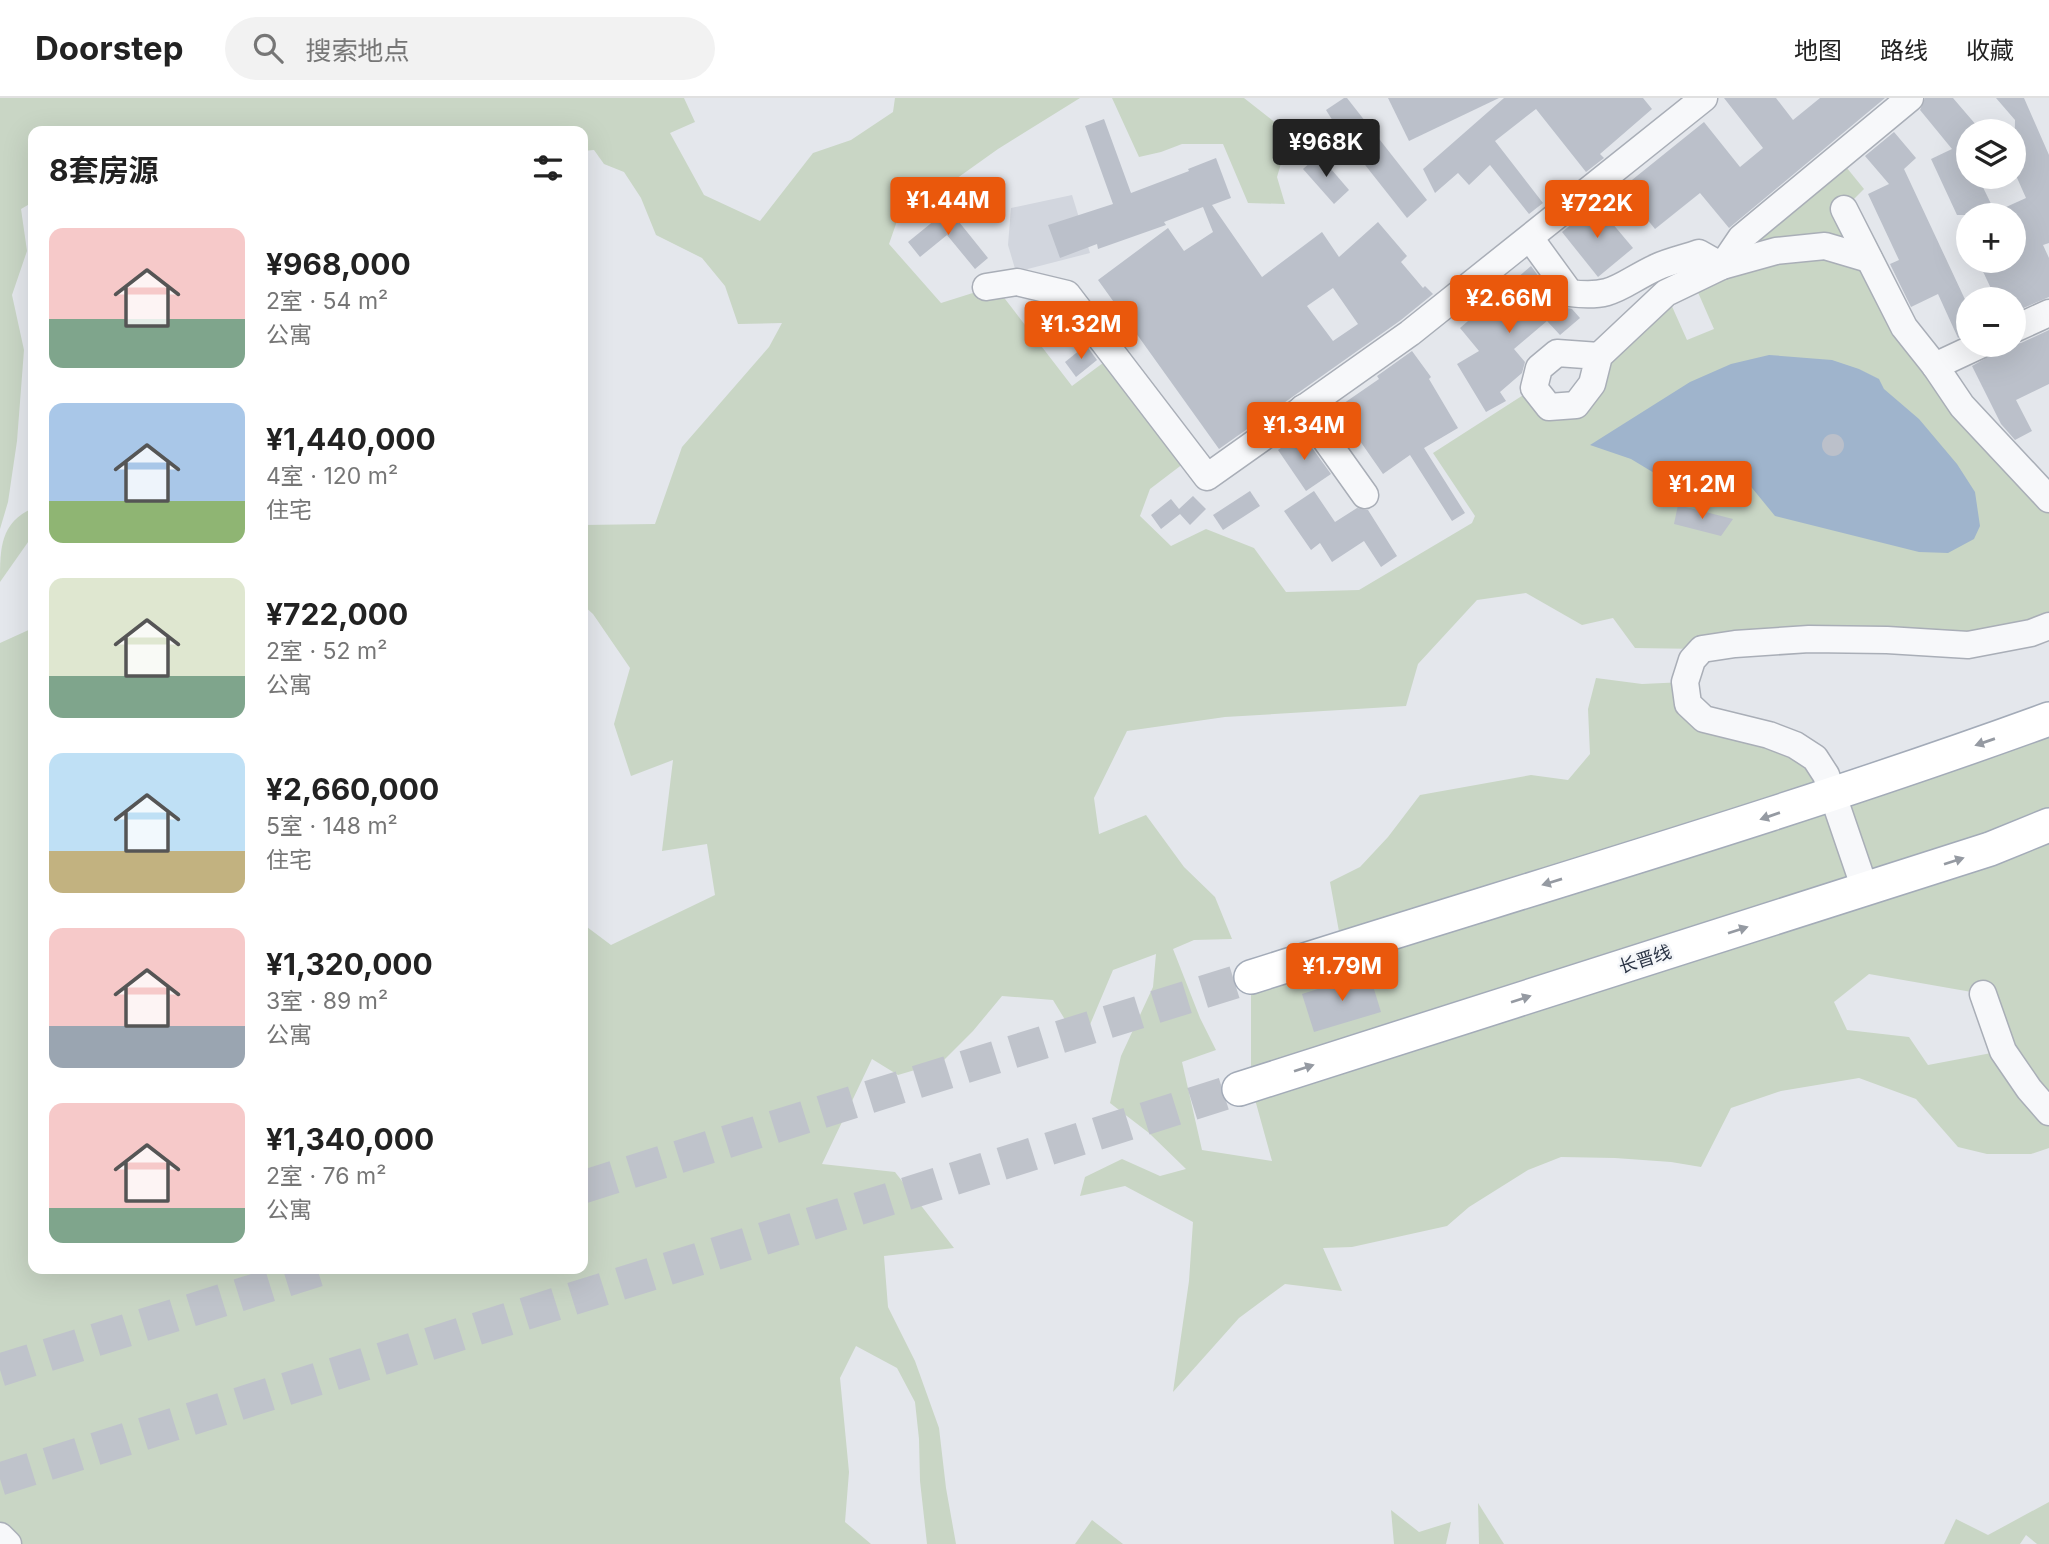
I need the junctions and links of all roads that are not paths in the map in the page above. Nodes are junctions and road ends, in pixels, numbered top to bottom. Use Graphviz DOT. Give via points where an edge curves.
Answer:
graph roads {
  1 [pos="1704,98"];
  2 [pos="1910,98"];
  3 [pos="1843,209"];
  4 [pos="1530,238"];
  5 [pos="1869,259"];
  6 [pos="1721,266"];
  7 [pos="986,287"];
  8 [pos="2049,313"];
  9 [pos="2026,324"];
  10 [pos="1598,356"];
  11 [pos="1956,356"];
  12 [pos="1935,366"];
  13 [pos="1303,408"];
  14 [pos="1365,495"];
  15 [pos="2049,499"];
  16 [pos="2049,626"];
  17 [pos="2049,719"];
  18 [pos="1833,794"];
  19 [pos="2049,825"];
  20 [pos="1865,889"];
  21 [pos="1251,977"];
  22 [pos="1983,994"];
  23 [pos="1239,1088"];
  24 [pos="2049,1112"];
  25 [pos="0,1536"];
  26 [pos="8,1544"];
  1 -- 4 [label="street"];
  2 -- 6 [label="street" via="1741,237"];
  3 -- 5 [label="street"];
  4 -- 6 [label="street" via="1570,293 1595,296 1699,253"];
  4 -- 13 [label="street"];
  5 -- 6 [label="street" via="1825,246 1776,251"];
  5 -- 12 [label="street" via="1904,327"];
  6 -- 10 [label="street" via="1667,293"];
  7 -- 13 [label="street" via="1017,282 1067,294 1206,477"];
  8 -- 9 [label="street"];
  11 -- 12 [label="street"];
  12 -- 15 [label="street" via="1962,406"];
  13 -- 14 [label="street"];
  16 -- 18 [label="street" via="2031,634 1968,645 1810,639 1702,649 1692,660 1685,682 1688,704 1704,719 1769,734 1815,758"];
  17 -- 18 [label="main road, one-way"];
  18 -- 20 [label="street"];
  18 -- 21 [label="main road, one-way"];
  20 -- 19 [label="main road, 长晋线, one-way"];
  23 -- 20 [label="main road, 长晋线, one-way"];
  22 -- 24 [label="street" via="2003,1051"];
  25 -- 26 [label="street"];
}
